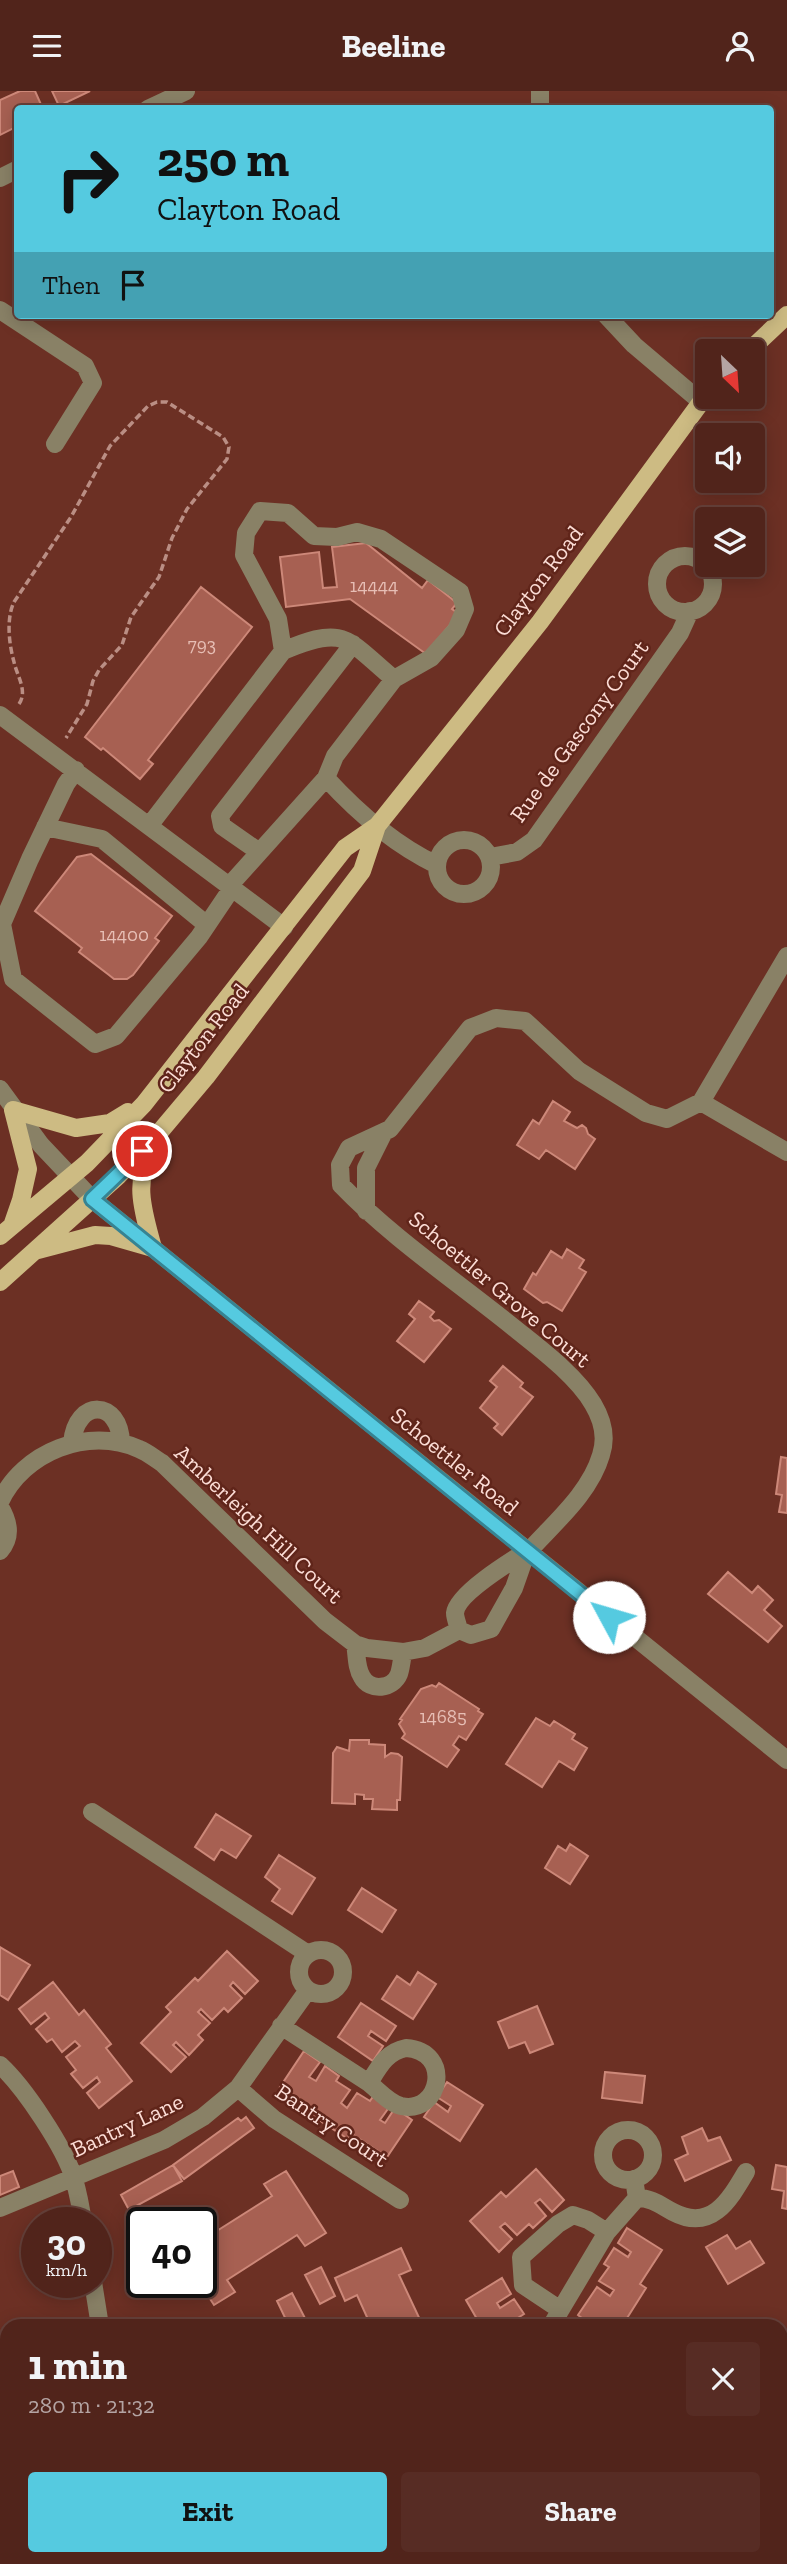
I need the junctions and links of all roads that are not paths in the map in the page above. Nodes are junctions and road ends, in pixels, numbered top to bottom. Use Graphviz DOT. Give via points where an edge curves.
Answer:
graph roads {
  1 [pos="186,91"];
  2 [pos="156,105"];
  3 [pos="0,310"];
  4 [pos="787,315"];
  5 [pos="610,319"];
  6 [pos="762,339"];
  7 [pos="695,390"];
  8 [pos="695,409"];
  9 [pos="55,444"];
  10 [pos="690,611"];
  11 [pos="353,644"];
  12 [pos="283,650"];
  13 [pos="394,679"];
  14 [pos="0,715"];
  15 [pos="76,770"];
  16 [pos="326,778"];
  17 [pos="149,825"];
  18 [pos="377,826"];
  19 [pos="45,827"];
  20 [pos="258,851"];
  21 [pos="490,857"];
  22 [pos="437,865"];
  23 [pos="230,887"];
  24 [pos="207,925"];
  25 [pos="284,927"];
  26 [pos="787,956"];
  27 [pos="0,1089"];
  28 [pos="701,1101"];
  29 [pos="144,1104"];
  30 [pos="13,1110"];
  31 [pos="384,1132"];
  32 [pos="158,1135"];
  33 [pos="787,1152"];
  34 [pos="71,1178"];
  35 [pos="92,1199"];
  36 [pos="366,1211"];
  37 [pos="6,1231"];
  38 [pos="153,1248"];
  39 [pos="35,1251"];
  40 [pos="0,1282"];
  41 [pos="72,1443"];
  42 [pos="121,1443"];
  43 [pos="0,1502"];
  44 [pos="0,1507"];
  45 [pos="0,1551"];
  46 [pos="528,1552"];
  47 [pos="459,1630"];
  48 [pos="355,1644"];
  49 [pos="403,1652"];
  50 [pos="787,1760"];
  51 [pos="92,1812"];
  52 [pos="308,1954"];
  53 [pos="308,1990"];
  54 [pos="281,2026"];
  55 [pos="0,2065"];
  56 [pos="369,2083"];
  57 [pos="238,2088"];
  58 [pos="746,2172"];
  59 [pos="74,2177"];
  60 [pos="634,2179"];
  61 [pos="638,2197"];
  62 [pos="400,2200"];
  63 [pos="80,2207"];
  64 [pos="0,2208"];
  65 [pos="607,2232"];
  66 [pos="96,2298"];
  67 [pos="559,2309"];
  68 [pos="99,2319"];
  69 [pos="554,2319"];
  1 -- 2 [label="street"];
  3 -- 9 [label="street" via="85,366 93,383"];
  4 -- 6 [label="main road"];
  5 -- 7 [label="street" via="634,345"];
  8 -- 18 [label="main road, Clayton Road" via="540,622"];
  10 -- 21 [label="street, Rue de Gascony Court" via="680,633 534,840 517,852"];
  11 -- 12 [label="street" via="334,635"];
  11 -- 13 [label="street"];
  11 -- 20 [label="street" via="220,816 222,826"];
  12 -- 13 [label="street" via="278,619 244,555 246,533 260,511 289,513 314,536 357,533 381,539 460,592 465,609 456,630 431,658"];
  12 -- 17 [label="street"];
  13 -- 16 [label="street" via="335,756"];
  14 -- 15 [label="street"];
  15 -- 17 [label="street"];
  15 -- 19 [label="street"];
  16 -- 18 [label="street"];
  16 -- 20 [label="street"];
  17 -- 23 [label="street"];
  18 -- 22 [label="street" via="411,853"];
  18 -- 25 [label="main road, Clayton Road" via="345,848"];
  18 -- 32 [label="main road, Clayton Road" via="362,871"];
  19 -- 24 [label="street" via="102,839"];
  19 -- 24 [label="street" via="2,924 13,979 95,1044 116,1036"];
  20 -- 23 [label="street"];
  21 -- 22 [label="street" via="478,843 461,840 445,848"];
  21 -- 22 [label="street" via="487,883 473,893 447,888"];
  23 -- 24 [label="street"];
  23 -- 25 [label="street"];
  25 -- 29 [label="main road, Clayton Road"];
  26 -- 28 [label="street"];
  27 -- 30 [label="street, Schoettler Road"];
  28 -- 31 [label="street, Schoettler Grove Court" via="667,1119 646,1113 579,1071 525,1021 496,1018 470,1028"];
  28 -- 33 [label="street"];
  29 -- 30 [label="main road" via="110,1123 76,1128"];
  29 -- 34 [label="main road, Clayton Road"];
  30 -- 34 [label="street, Schoettler Road"];
  30 -- 37 [label="main road" via="28,1170 21,1200"];
  31 -- 36 [label="street, Schoettler Grove Court" via="366,1168"];
  31 -- 36 [label="street, Schoettler Grove Court" via="349,1148 340,1165 341,1185"];
  32 -- 35 [label="main road, Clayton Road"];
  32 -- 38 [label="main road" via="144,1163 141,1188"];
  34 -- 35 [label="street, Schoettler Road"];
  34 -- 37 [label="main road, Clayton Road"];
  35 -- 38 [label="street, Schoettler Road"];
  35 -- 39 [label="main road, Clayton Road"];
  36 -- 46 [label="street, Schoettler Grove Court" via="540,1350 579,1385 603,1423 601,1455 582,1493"];
  38 -- 39 [label="main road" via="95,1235"];
  38 -- 46 [label="street, Schoettler Road"];
  39 -- 40 [label="main road, Clayton Road"];
  41 -- 42 [label="street, Amberleigh Hill Court"];
  41 -- 42 [label="street" via="78,1419 97,1409 115,1419"];
  41 -- 43 [label="street, Amberleigh Hill Court" via="40,1457 17,1477"];
  42 -- 48 [label="street, Amberleigh Hill Court" via="162,1463 325,1622"];
  44 -- 45 [label="street" via="9,1529"];
  46 -- 47 [label="street" via="501,1567 460,1601 455,1612"];
  46 -- 47 [label="street, Amberleigh Hill Court" via="491,1629 471,1635"];
  46 -- 50 [label="street, Schoettler Road"];
  47 -- 49 [label="street, Amberleigh Hill Court" via="425,1648"];
  48 -- 49 [label="street, Amberleigh Hill Court"];
  48 -- 49 [label="street" via="361,1677 376,1687 396,1680"];
  51 -- 52 [label="street"];
  52 -- 53 [label="street" via="299,1972"];
  52 -- 53 [label="street" via="323,1950 336,1955 344,1976 329,1993"];
  53 -- 54 [label="street, Bantry Lane"];
  54 -- 56 [label="street"];
  54 -- 57 [label="street, Bantry Lane"];
  55 -- 59 [label="street" via="40,2116"];
  57 -- 59 [label="street, Bantry Lane" via="164,2140"];
  57 -- 62 [label="street, Bantry Court" via="274,2119"];
  58 -- 61 [label="street" via="722,2207 702,2219 690,2219 650,2198"];
  59 -- 63 [label="street"];
  59 -- 64 [label="street, Bantry Lane"];
  60 -- 61 [label="street"];
  61 -- 65 [label="street"];
  65 -- 67 [label="street"];
  65 -- 67 [label="street" via="573,2215 521,2257 523,2285"];
  66 -- 68 [label="street"];
  67 -- 69 [label="street"];
}
